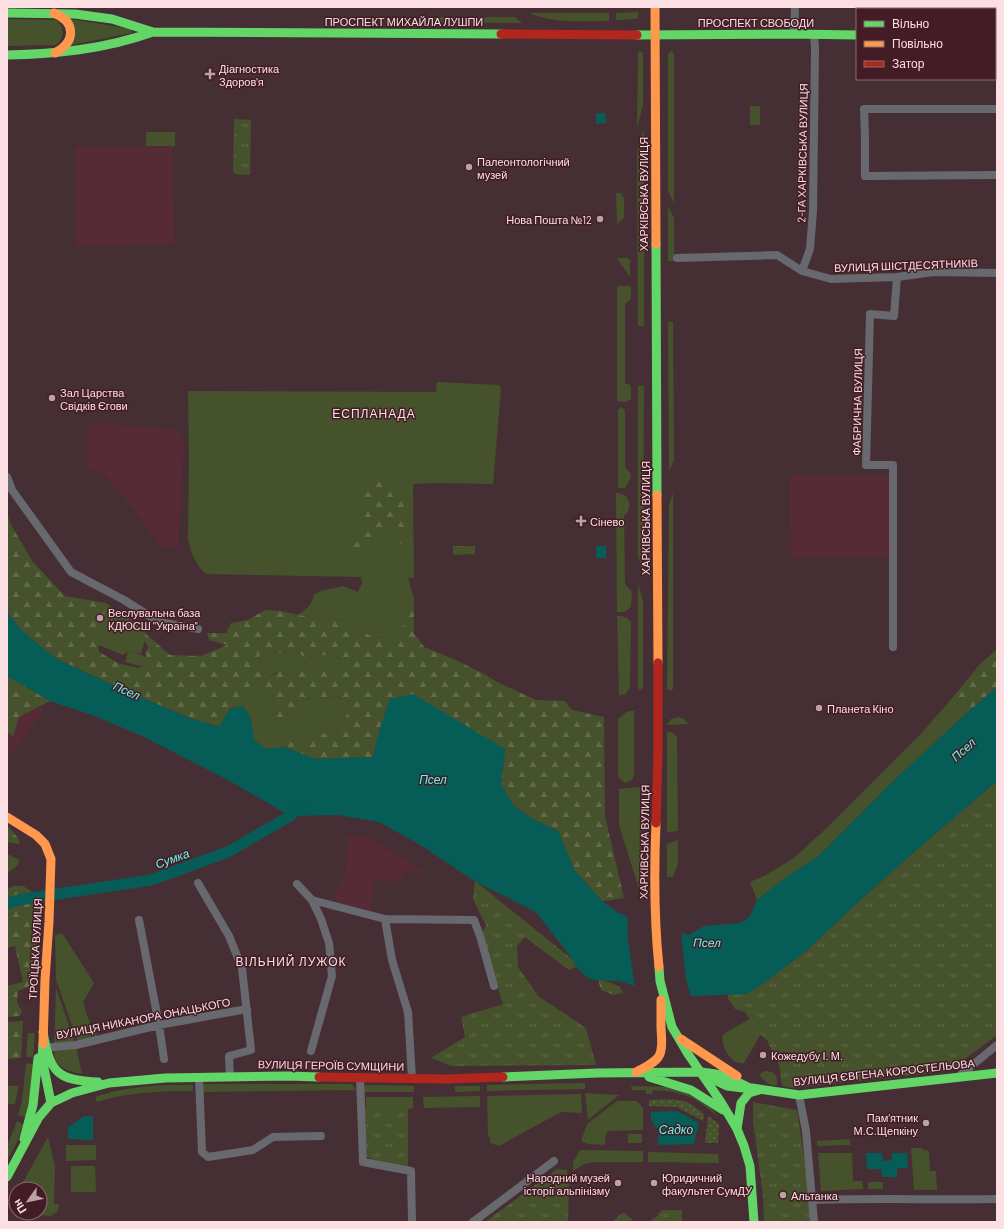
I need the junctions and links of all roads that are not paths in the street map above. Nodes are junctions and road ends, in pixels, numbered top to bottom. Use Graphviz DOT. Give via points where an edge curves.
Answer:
graph roads {
  1 [pos="655,7"];
  2 [pos="795,7"];
  3 [pos="7,13"];
  4 [pos="53,13"];
  5 [pos="153,32"];
  6 [pos="654,34"];
  7 [pos="794,34"];
  8 [pos="814,34"];
  9 [pos="856,35"];
  10 [pos="54,54"];
  11 [pos="7,55"];
  12 [pos="997,109"];
  13 [pos="997,175"];
  14 [pos="677,258"];
  15 [pos="802,270"];
  16 [pos="997,273"];
  17 [pos="897,277"];
  18 [pos="7,477"];
  19 [pos="198,629"];
  20 [pos="893,647"];
  21 [pos="7,817"];
  22 [pos="198,883"];
  23 [pos="297,884"];
  24 [pos="312,900"];
  25 [pos="385,919"];
  26 [pos="139,920"];
  27 [pos="660,981"];
  28 [pos="494,986"];
  29 [pos="247,1009"];
  30 [pos="159,1025"];
  31 [pos="43,1032"];
  32 [pos="678,1037"];
  33 [pos="997,1045"];
  34 [pos="45,1048"];
  35 [pos="311,1051"];
  36 [pos="164,1059"];
  37 [pos="700,1072"];
  38 [pos="635,1073"];
  39 [pos="997,1073"];
  40 [pos="199,1077"];
  41 [pos="230,1077"];
  42 [pos="958,1077"];
  43 [pos="360,1078"];
  44 [pos="412,1078"];
  45 [pos="109,1083"];
  46 [pos="754,1089"];
  47 [pos="799,1095"];
  48 [pos="51,1103"];
  49 [pos="728,1113"];
  50 [pos="737,1129"];
  51 [pos="321,1136"];
  52 [pos="23,1148"];
  53 [pos="554,1161"];
  54 [pos="7,1177"];
  55 [pos="997,1199"];
  56 [pos="813,1200"];
  57 [pos="412,1222"];
  58 [pos="473,1222"];
  59 [pos="754,1222"];
  60 [pos="814,1222"];
  1 -- 6 [label="main road, ХАРКІВСЬКА ВУЛИЦЯ"];
  2 -- 7 [label="street"];
  3 -- 4 [label="main road, ПРОСПЕКТ МИХАЙЛА ЛУШПИ"];
  4 -- 5 [label="main road, ПРОСПЕКТ МИХАЙЛА ЛУШПИ" via="112,19"];
  4 -- 10 [label="main road" via="64,18 71,29 66,47"];
  5 -- 6 [label="main road, ПРОСПЕКТ МИХАЙЛА ЛУШПИ"];
  5 -- 10 [label="main road, ПРОСПЕКТ МИХАЙЛА ЛУШПИ" via="96,49"];
  6 -- 7 [label="main road, ПРОСПЕКТ СВОБОДИ"];
  6 -- 27 [label="main road, ХАРКІВСЬКА ВУЛИЦЯ" via="658,753 654,902"];
  7 -- 8 [label="main road, ПРОСПЕКТ СВОБОДИ"];
  8 -- 9 [label="main road, ПРОСПЕКТ СВОБОДИ"];
  8 -- 15 [label="street, 2-ГА ХАРКІВСЬКА ВУЛИЦЯ" via="813,211 810,249"];
  10 -- 11 [label="main road, ПРОСПЕКТ МИХАЙЛА ЛУШПИ"];
  12 -- 13 [label="street" via="864,109 866,176"];
  14 -- 15 [label="street, ВУЛИЦЯ ШІСТДЕСЯТНИКІВ" via="777,255"];
  15 -- 17 [label="street, ВУЛИЦЯ ШІСТДЕСЯТНИКІВ" via="831,279"];
  16 -- 17 [label="street, ВУЛИЦЯ ШІСТДЕСЯТНИКІВ" via="934,272"];
  17 -- 20 [label="street, ФАБРИЧНА ВУЛИЦЯ" via="894,316 870,314 866,466 893,465"];
  18 -- 19 [label="street" via="12,490 71,572 159,622"];
  21 -- 31 [label="main road, ТРОЇЦЬКА ВУЛИЦЯ" via="36,835 45,844 51,859"];
  22 -- 29 [label="street" via="229,936 242,968"];
  23 -- 24 [label="street"];
  24 -- 25 [label="street"];
  24 -- 35 [label="street" via="329,943 332,976"];
  25 -- 28 [label="street" via="474,920"];
  25 -- 44 [label="street" via="392,960 408,1012"];
  26 -- 30 [label="street"];
  27 -- 32 [label="main road, ХАРКІВСЬКА ВУЛИЦЯ" via="672,1028"];
  27 -- 38 [label="main road" via="662,1050 656,1061"];
  29 -- 30 [label="street, ВУЛИЦЯ НИКАНОРА ОНАЦЬКОГО"];
  29 -- 41 [label="street" via="251,1050 229,1056"];
  30 -- 34 [label="street, ВУЛИЦЯ НИКАНОРА ОНАЦЬКОГО" via="76,1044"];
  30 -- 36 [label="street"];
  31 -- 34 [label="main road"];
  31 -- 52 [label="main road"];
  32 -- 37 [label="main road, ХАРКІВСЬКА ВУЛИЦЯ"];
  32 -- 46 [label="main road"];
  33 -- 42 [label="street"];
  34 -- 45 [label="main road" via="52,1066 58,1073 79,1081"];
  34 -- 48 [label="main road" via="42,1058"];
  37 -- 38 [label="main road, ВУЛИЦЯ ГЕРОЇВ СУМЩИНИ"];
  37 -- 46 [label="main road, ВУЛИЦЯ ЄВГЕНА КОРОСТЕЛЬОВА" via="723,1075"];
  37 -- 49 [label="main road, ХАРКІВСЬКА ВУЛИЦЯ"];
  38 -- 44 [label="main road, ВУЛИЦЯ ГЕРОЇВ СУМЩИНИ"];
  38 -- 49 [label="main road" via="691,1090"];
  39 -- 42 [label="main road, ВУЛИЦЯ ЄВГЕНА КОРОСТЕЛЬОВА"];
  40 -- 41 [label="main road, ВУЛИЦЯ ГЕРОЇВ СУМЩИНИ"];
  40 -- 45 [label="main road, ВУЛИЦЯ ГЕРОЇВ СУМЩИНИ"];
  40 -- 51 [label="street" via="202,1152 208,1157 253,1150 273,1137"];
  41 -- 43 [label="main road, ВУЛИЦЯ ГЕРОЇВ СУМЩИНИ"];
  42 -- 47 [label="main road, ВУЛИЦЯ ЄВГЕНА КОРОСТЕЛЬОВА"];
  43 -- 44 [label="main road, ВУЛИЦЯ ГЕРОЇВ СУМЩИНИ"];
  43 -- 57 [label="street" via="363,1162 411,1171"];
  45 -- 48 [label="main road, ВУЛИЦЯ ГЕРОЇВ СУМЩИНИ" via="72,1093"];
  46 -- 47 [label="main road, ВУЛИЦЯ ЄВГЕНА КОРОСТЕЛЬОВА"];
  46 -- 50 [label="main road" via="741,1103"];
  47 -- 56 [label="street" via="806,1131"];
  48 -- 52 [label="main road, ВУЛИЦЯ ГЕРОЇВ СУМЩИНИ" via="39,1117"];
  49 -- 50 [label="main road, ХАРКІВСЬКА ВУЛИЦЯ"];
  50 -- 59 [label="main road, ХАРКІВСЬКА ВУЛИЦЯ" via="750,1166"];
  52 -- 54 [label="main road, ВУЛИЦЯ ГЕРОЇВ СУМЩИНИ"];
  53 -- 58 [label="street"];
  55 -- 56 [label="street"];
  56 -- 60 [label="street"];
}
